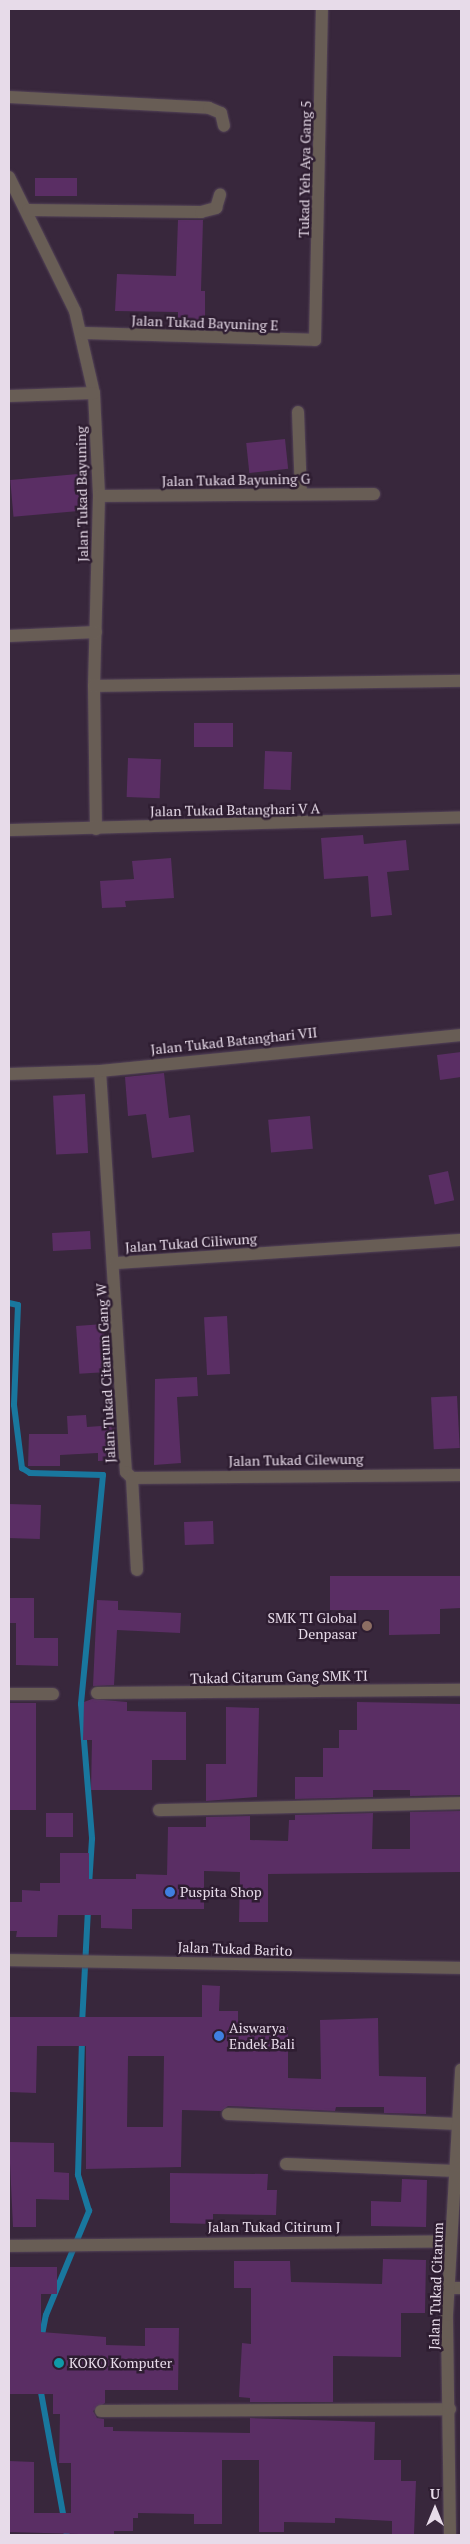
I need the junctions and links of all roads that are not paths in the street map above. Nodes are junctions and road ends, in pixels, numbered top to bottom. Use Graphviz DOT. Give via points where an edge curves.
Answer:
graph roads {
  1 [pos="322,9"];
  2 [pos="9,97"];
  3 [pos="224,126"];
  4 [pos="9,177"];
  5 [pos="220,195"];
  6 [pos="28,210"];
  7 [pos="318,329"];
  8 [pos="82,333"];
  9 [pos="94,393"];
  10 [pos="9,396"];
  11 [pos="298,412"];
  12 [pos="301,494"];
  13 [pos="374,494"];
  14 [pos="99,496"];
  15 [pos="96,632"];
  16 [pos="9,636"];
  17 [pos="461,681"];
  18 [pos="94,686"];
  19 [pos="461,817"];
  20 [pos="96,829"];
  21 [pos="9,830"];
  22 [pos="461,1036"];
  23 [pos="100,1070"];
  24 [pos="9,1074"];
  25 [pos="461,1240"];
  26 [pos="116,1263"];
  27 [pos="461,1474"];
  28 [pos="132,1478"];
  29 [pos="137,1570"];
  30 [pos="461,1690"];
  31 [pos="97,1693"];
  32 [pos="9,1694"];
  33 [pos="53,1694"];
  34 [pos="461,1803"];
  35 [pos="159,1810"];
  36 [pos="9,1960"];
  37 [pos="461,1968"];
  38 [pos="461,2069"];
  39 [pos="228,2114"];
  40 [pos="460,2118"];
  41 [pos="286,2164"];
  42 [pos="456,2171"];
  43 [pos="451,2241"];
  44 [pos="9,2246"];
  45 [pos="455,2288"];
  46 [pos="450,2409"];
  47 [pos="101,2411"];
  48 [pos="455,2477"];
  49 [pos="450,2535"];
  1 -- 7 [label="street, Tukad Yeh Aya Gang 5"];
  2 -- 3 [label="street" via="209,108 221,113"];
  4 -- 6 [label="street, Jalan Tukad Bayuning"];
  5 -- 6 [label="street" via="216,208 201,212"];
  6 -- 8 [label="street, Jalan Tukad Bayuning"];
  7 -- 8 [label="street, Jalan Tukad Bayuning E" via="315,340 304,342"];
  8 -- 9 [label="street, Jalan Tukad Bayuning"];
  9 -- 10 [label="street"];
  9 -- 14 [label="street, Jalan Tukad Bayuning"];
  11 -- 12 [label="street"];
  12 -- 13 [label="street, Jalan Tukad Bayuning G"];
  12 -- 14 [label="street, Jalan Tukad Bayuning G"];
  14 -- 15 [label="street, Jalan Tukad Bayuning"];
  15 -- 16 [label="street"];
  15 -- 18 [label="street, Jalan Tukad Bayuning"];
  17 -- 18 [label="street"];
  18 -- 20 [label="street, Jalan Tukad Bayuning"];
  19 -- 20 [label="street, Jalan Tukad Batanghari V A"];
  20 -- 21 [label="street, Jalan Tukad Batanghari V A"];
  22 -- 23 [label="street, Jalan Tukad Batanghari VII"];
  23 -- 24 [label="street, Jalan Tukad Batanghari VII"];
  23 -- 26 [label="street, Jalan Tukad Ciliwung"];
  25 -- 26 [label="street, Jalan Tukad Ciliwung"];
  26 -- 28 [label="street, Jalan Tukad Citarum Gang W" via="126,1472"];
  27 -- 28 [label="street, Jalan Tukad Cilewung"];
  28 -- 29 [label="street, Jalan Tukad Citarum Gang W"];
  30 -- 31 [label="street, Tukad Citarum Gang SMK TI"];
  32 -- 33 [label="street"];
  34 -- 35 [label="street"];
  36 -- 37 [label="street, Jalan Tukad Barito"];
  38 -- 40 [label="street, Jalan Tukad Citarum"];
  39 -- 40 [label="street"];
  40 -- 42 [label="street, Jalan Tukad Citarum"];
  41 -- 42 [label="street"];
  42 -- 43 [label="street, Jalan Tukad Citarum"];
  43 -- 44 [label="street, Jalan Tukad Citirum J"];
  43 -- 45 [label="street, Jalan Tukad Citarum"];
  45 -- 46 [label="street, Jalan Tukad Citarum"];
  46 -- 47 [label="street"];
  46 -- 48 [label="street, Jalan Tukad Citarum"];
  48 -- 49 [label="street, Jalan Tukad Citarum"];
}
